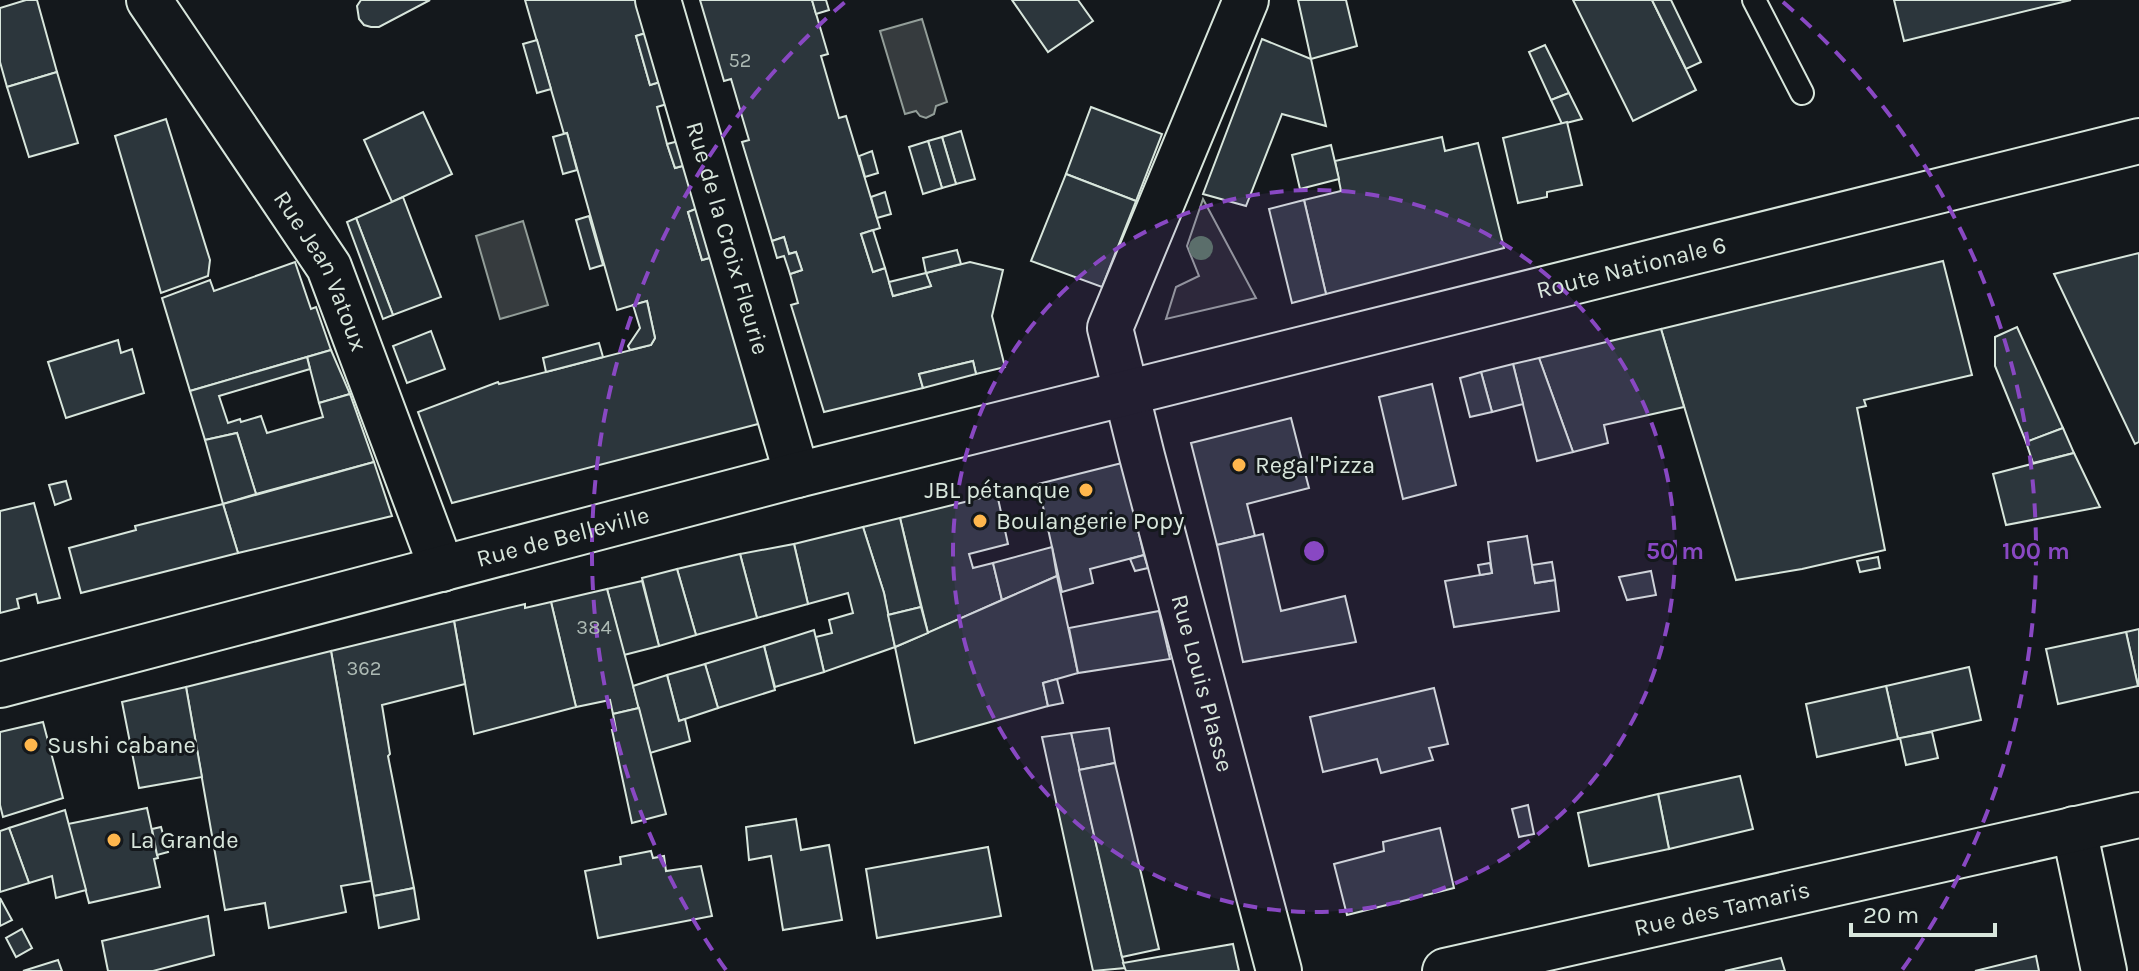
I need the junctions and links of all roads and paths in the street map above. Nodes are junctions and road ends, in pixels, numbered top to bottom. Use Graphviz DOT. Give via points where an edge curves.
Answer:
graph roads {
  1 [pos="149,0"];
  2 [pos="658,0"];
  3 [pos="1246,0"];
  4 [pos="1754,0"];
  5 [pos="1802,93"];
  6 [pos="2139,141"];
  7 [pos="1125,394"];
  8 [pos="797,475"];
  9 [pos="442,569"];
  10 [pos="0,685"];
  11 [pos="2139,815"];
  12 [pos="2074,829"];
  13 [pos="1279,971"];
  14 [pos="1445,971"];
  15 [pos="2104,971"];
  1 -- 9 [label="street, Rue Jean Vatoux" via="329,267"];
  2 -- 8 [label="street, Rue de la Croix Fleurie"];
  3 -- 7 [label="street, Rue Louis Plasse" via="1110,328"];
  4 -- 5 [label="lane"];
  6 -- 7 [label="street, Route Nationale 6"];
  7 -- 8 [label="street, Rue de Belleville"];
  7 -- 13 [label="street, Rue Louis Plasse"];
  8 -- 9 [label="street, Rue de Belleville"];
  9 -- 10 [label="street, Rue de Belleville"];
  11 -- 12 [label="street, Rue des Tamaris"];
  12 -- 14 [label="street, Rue des Tamaris"];
  12 -- 15 [label="street"];
}
